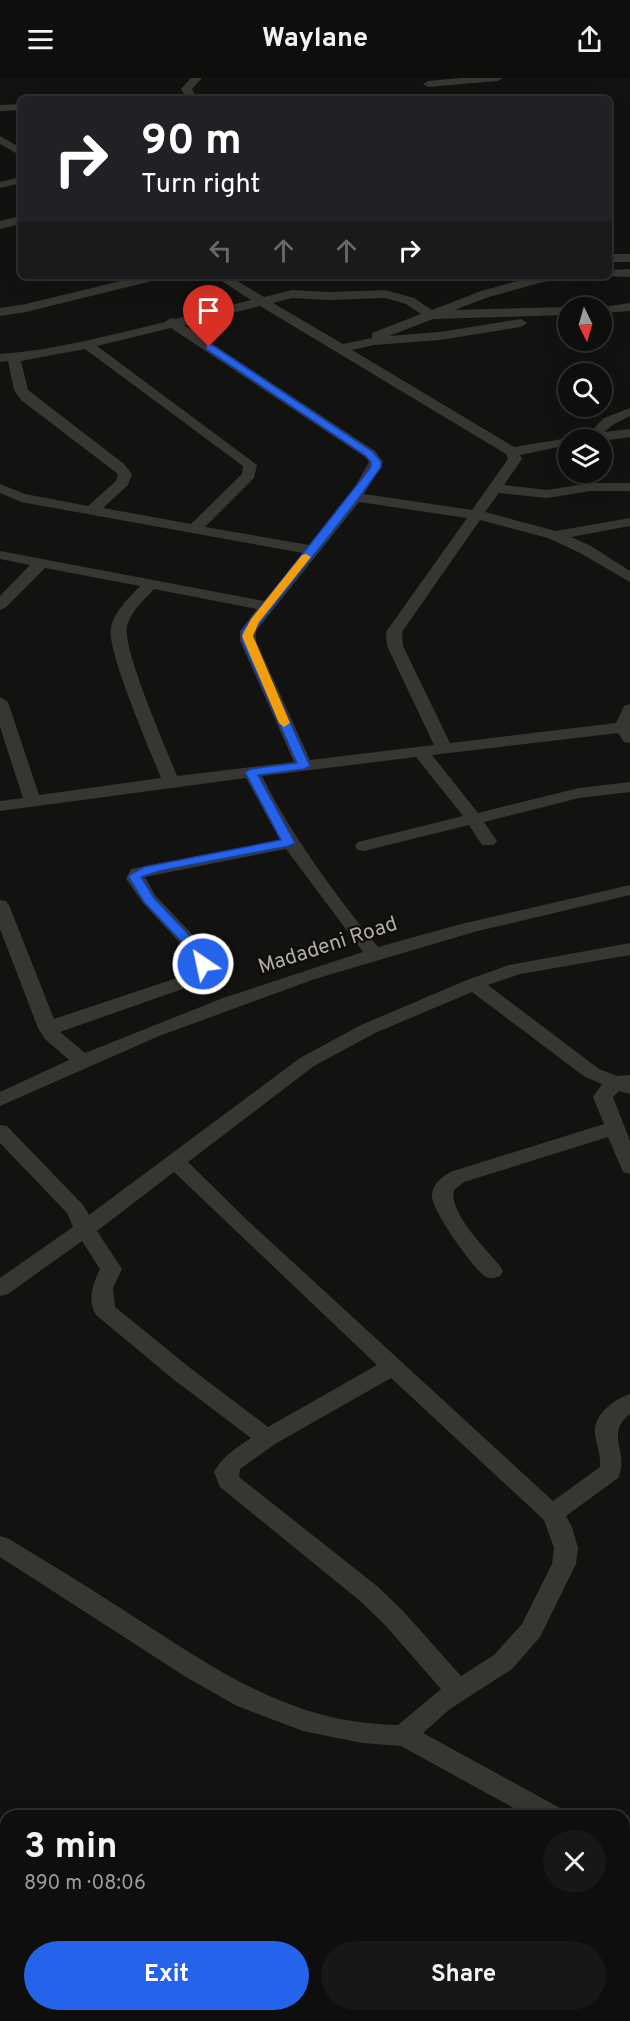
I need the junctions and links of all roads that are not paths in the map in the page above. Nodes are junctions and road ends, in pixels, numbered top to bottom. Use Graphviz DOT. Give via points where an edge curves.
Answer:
graph roads {
  1 [pos="197,78"];
  2 [pos="498,78"];
  3 [pos="424,81"];
  4 [pos="442,94"];
  5 [pos="190,96"];
  6 [pos="329,96"];
  7 [pos="379,96"];
  8 [pos="18,107"];
  9 [pos="0,108"];
  10 [pos="2,143"];
  11 [pos="18,151"];
  12 [pos="18,181"];
  13 [pos="0,185"];
  14 [pos="18,221"];
  15 [pos="0,225"];
  16 [pos="612,258"];
  17 [pos="630,258"];
  18 [pos="630,273"];
  19 [pos="612,274"];
  20 [pos="144,279"];
  21 [pos="225,279"];
  22 [pos="538,279"];
  23 [pos="261,301"];
  24 [pos="630,307"];
  25 [pos="612,308"];
  26 [pos="0,312"];
  27 [pos="552,312"];
  28 [pos="558,312"];
  29 [pos="430,315"];
  30 [pos="171,322"];
  31 [pos="374,341"];
  32 [pos="87,345"];
  33 [pos="340,349"];
  34 [pos="7,358"];
  35 [pos="630,412"];
  36 [pos="598,429"];
  37 [pos="630,433"];
  38 [pos="612,435"];
  39 [pos="558,443"];
  40 [pos="512,452"];
  41 [pos="630,487"];
  42 [pos="495,488"];
  43 [pos="2,493"];
  44 [pos="355,497"];
  45 [pos="91,511"];
  46 [pos="477,516"];
  47 [pos="630,522"];
  48 [pos="195,528"];
  49 [pos="554,536"];
  50 [pos="311,550"];
  51 [pos="0,555"];
  52 [pos="41,563"];
  53 [pos="630,577"];
  54 [pos="151,583"];
  55 [pos="0,605"];
  56 [pos="268,606"];
  57 [pos="0,702"];
  58 [pos="630,709"];
  59 [pos="626,732"];
  60 [pos="444,748"];
  61 [pos="420,750"];
  62 [pos="304,766"];
  63 [pos="251,772"];
  64 [pos="171,782"];
  65 [pos="630,787"];
  66 [pos="33,802"];
  67 [pos="0,806"];
  68 [pos="474,819"];
  69 [pos="488,841"];
  70 [pos="289,843"];
  71 [pos="364,846"];
  72 [pos="630,890"];
  73 [pos="630,898"];
  74 [pos="0,905"];
  75 [pos="473,927"];
  76 [pos="630,949"];
  77 [pos="373,953"];
  78 [pos="474,984"];
  79 [pos="48,1028"];
  80 [pos="82,1061"];
  81 [pos="625,1084"];
  82 [pos="0,1100"];
  83 [pos="614,1128"];
  84 [pos="0,1131"];
  85 [pos="175,1161"];
  86 [pos="630,1167"];
  87 [pos="85,1229"];
  88 [pos="492,1271"];
  89 [pos="0,1289"];
  90 [pos="393,1366"];
  91 [pos="630,1402"];
  92 [pos="267,1438"];
  93 [pos="552,1514"];
  94 [pos="0,1545"];
  95 [pos="458,1690"];
  96 [pos="404,1735"];
  97 [pos="540,1810"];
  1 -- 5 [label="street" via="186,89"];
  2 -- 3 [label="street"];
  3 -- 4 [label="street"];
  6 -- 7 [label="street"];
  8 -- 9 [label="street"];
  10 -- 11 [label="street"];
  12 -- 13 [label="street"];
  14 -- 15 [label="street"];
  16 -- 17 [label="street"];
  18 -- 19 [label="street"];
  20 -- 26 [label="street"];
  21 -- 23 [label="street"];
  22 -- 29 [label="street"];
  23 -- 29 [label="street" via="301,293 385,294 410,301"];
  23 -- 30 [label="street"];
  23 -- 33 [label="street"];
  24 -- 25 [label="street"];
  27 -- 28 [label="street"];
  27 -- 29 [label="street"];
  27 -- 31 [label="street" via="524,322 472,331"];
  29 -- 31 [label="street" via="381,334"];
  30 -- 32 [label="street"];
  30 -- 44 [label="street" via="370,454 376,467"];
  31 -- 33 [label="street"];
  32 -- 34 [label="street"];
  32 -- 48 [label="street" via="250,465 249,476"];
  33 -- 40 [label="street"];
  34 -- 45 [label="street" via="26,397 125,474 123,482"];
  35 -- 36 [label="street"];
  37 -- 38 [label="street"];
  39 -- 40 [label="street"];
  40 -- 42 [label="street" via="515,459"];
  41 -- 42 [label="street" via="547,494"];
  42 -- 46 [label="street"];
  43 -- 45 [label="street"];
  44 -- 46 [label="street"];
  44 -- 50 [label="street"];
  45 -- 48 [label="street"];
  46 -- 49 [label="street"];
  46 -- 60 [label="street" via="394,632 395,646"];
  47 -- 49 [label="street"];
  48 -- 50 [label="street"];
  49 -- 53 [label="street" via="579,546"];
  50 -- 56 [label="street"];
  51 -- 52 [label="street"];
  52 -- 54 [label="street"];
  52 -- 55 [label="street"];
  54 -- 56 [label="street"];
  54 -- 64 [label="street" via="124,614 118,635 133,686"];
  56 -- 62 [label="street" via="248,631 248,641"];
  57 -- 66 [label="street"];
  58 -- 59 [label="street"];
  59 -- 60 [label="street"];
  60 -- 61 [label="street"];
  61 -- 62 [label="street"];
  61 -- 68 [label="street"];
  62 -- 63 [label="street"];
  63 -- 64 [label="street"];
  63 -- 70 [label="street"];
  64 -- 66 [label="street"];
  65 -- 68 [label="street" via="579,793"];
  66 -- 67 [label="street"];
  68 -- 69 [label="street"];
  68 -- 71 [label="street"];
  70 -- 77 [label="street"];
  70 -- 79 [label="street" via="137,873 135,879 149,900 202,956 203,964 181,983"];
  72 -- 75 [label="street, Madadeni Road"];
  73 -- 75 [label="street, Madadeni Road"];
  74 -- 79 [label="street"];
  75 -- 77 [label="street, Madadeni Road"];
  76 -- 78 [label="street" via="516,969"];
  77 -- 80 [label="street, Madadeni Road" via="234,1000"];
  78 -- 81 [label="street" via="592,1073"];
  78 -- 85 [label="street" via="368,1029 307,1062"];
  79 -- 80 [label="street"];
  80 -- 82 [label="street, Madadeni Road"];
  81 -- 83 [label="street" via="606,1090 603,1097"];
  83 -- 86 [label="street"];
  83 -- 88 [label="street" via="457,1177 445,1186 441,1196 444,1209"];
  84 -- 87 [label="street" via="71,1204"];
  85 -- 87 [label="street"];
  85 -- 90 [label="street"];
  87 -- 89 [label="street"];
  87 -- 92 [label="street" via="111,1269 102,1288 104,1310"];
  90 -- 92 [label="street"];
  90 -- 93 [label="street"];
  91 -- 93 [label="street" via="609,1421 613,1464 610,1472"];
  92 -- 95 [label="street" via="232,1463 226,1472 228,1481 368,1593"];
  93 -- 95 [label="street" via="566,1548 554,1588 517,1648 503,1662"];
  94 -- 96 [label="street" via="200,1675 245,1699 330,1727"];
  95 -- 96 [label="street"];
  96 -- 97 [label="street"];
}
